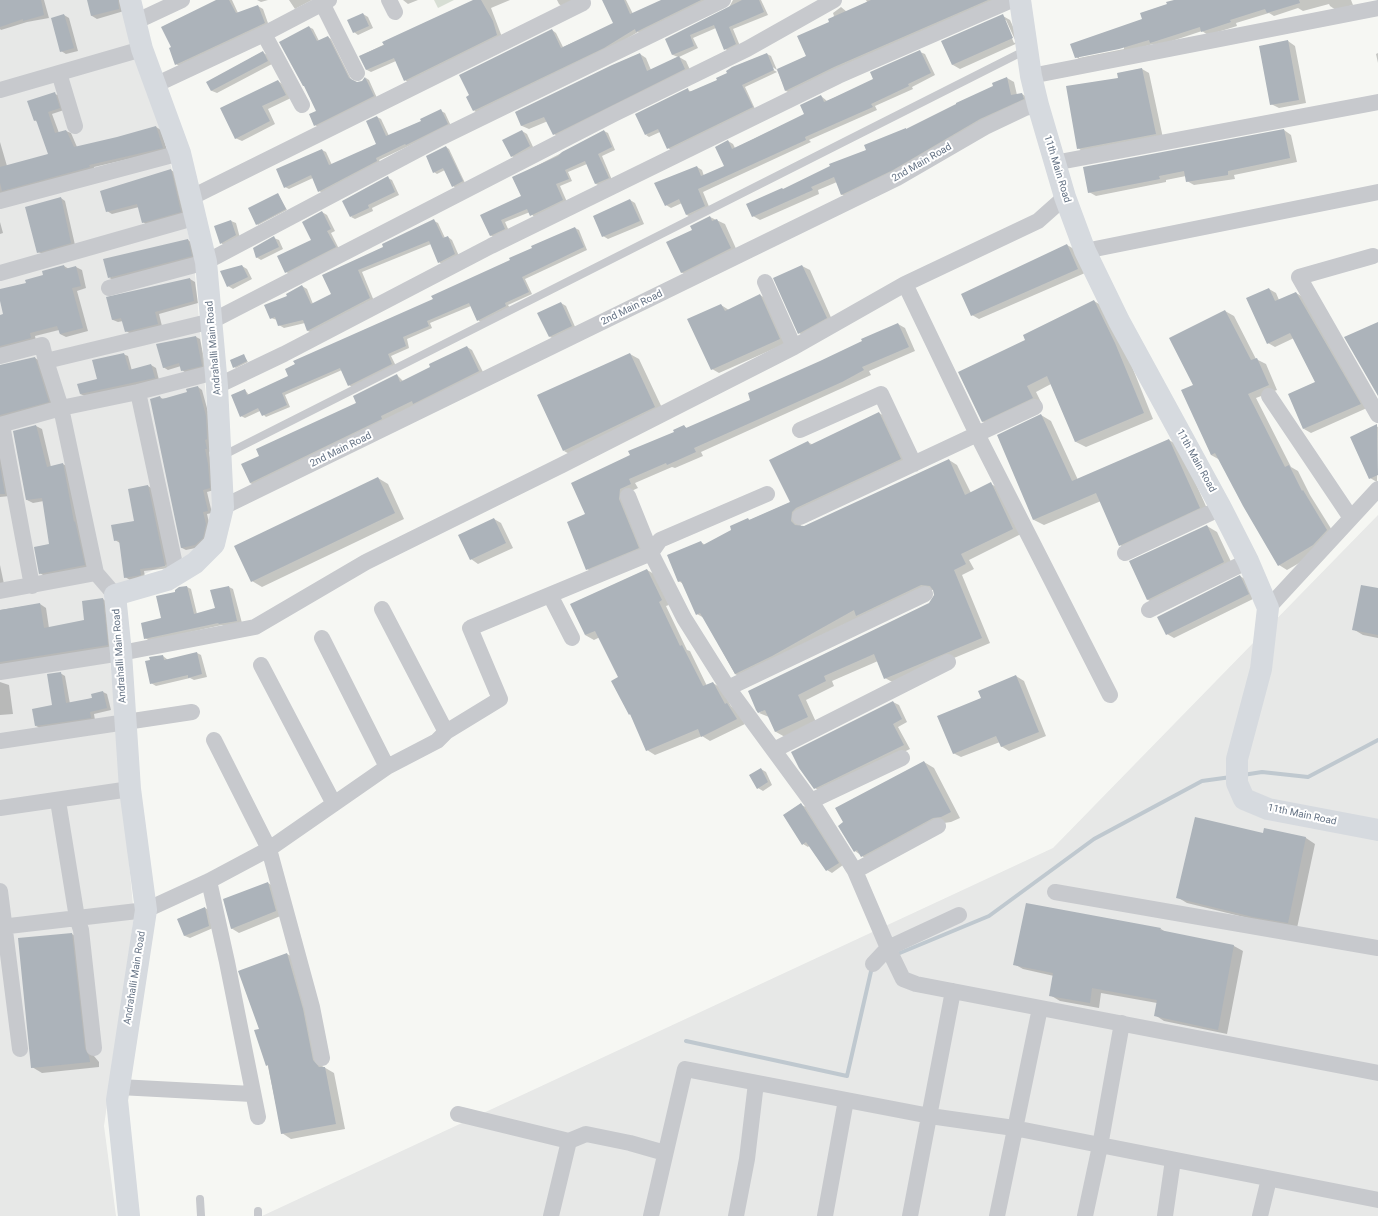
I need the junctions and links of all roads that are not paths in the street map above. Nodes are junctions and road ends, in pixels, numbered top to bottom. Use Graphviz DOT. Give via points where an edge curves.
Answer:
graph roads {
  1 [pos="130,0"];
  2 [pos="182,0"];
  3 [pos="723,0"];
  4 [pos="834,0"];
  5 [pos="1012,0"];
  6 [pos="1020,0"];
  7 [pos="325,2"];
  8 [pos="583,3"];
  9 [pos="1378,8"];
  10 [pos="135,22"];
  11 [pos="264,34"];
  12 [pos="142,49"];
  13 [pos="1027,50"];
  14 [pos="59,73"];
  15 [pos="357,73"];
  16 [pos="1031,76"];
  17 [pos="155,85"];
  18 [pos="0,90"];
  19 [pos="1378,102"];
  20 [pos="302,105"];
  21 [pos="1038,105"];
  22 [pos="75,126"];
  23 [pos="180,153"];
  24 [pos="1054,163"];
  25 [pos="1378,192"];
  26 [pos="1066,197"];
  27 [pos="0,201"];
  28 [pos="194,207"];
  29 [pos="1085,251"];
  30 [pos="1373,256"];
  31 [pos="206,262"];
  32 [pos="0,273"];
  33 [pos="765,282"];
  34 [pos="905,284"];
  35 [pos="109,288"];
  36 [pos="212,321"];
  37 [pos="794,347"];
  38 [pos="0,356"];
  39 [pos="46,361"];
  40 [pos="216,379"];
  41 [pos="138,392"];
  42 [pos="1268,396"];
  43 [pos="1034,407"];
  44 [pos="61,408"];
  45 [pos="1378,415"];
  46 [pos="1,425"];
  47 [pos="800,430"];
  48 [pos="977,434"];
  49 [pos="221,456"];
  50 [pos="914,464"];
  51 [pos="1378,489"];
  52 [pos="767,494"];
  53 [pos="628,496"];
  54 [pos="223,507"];
  55 [pos="1221,508"];
  56 [pos="800,517"];
  57 [pos="1351,518"];
  58 [pos="1125,552"];
  59 [pos="651,553"];
  60 [pos="1248,561"];
  61 [pos="96,573"];
  62 [pos="178,574"];
  63 [pos="32,586"];
  64 [pos="0,591"];
  65 [pos="550,594"];
  66 [pos="925,594"];
  67 [pos="115,595"];
  68 [pos="1268,608"];
  69 [pos="382,609"];
  70 [pos="1149,610"];
  71 [pos="322,638"];
  72 [pos="572,638"];
  73 [pos="121,653"];
  74 [pos="948,662"];
  75 [pos="261,665"];
  76 [pos="0,672"];
  77 [pos="728,688"];
  78 [pos="1110,695"];
  79 [pos="192,712"];
  80 [pos="125,722"];
  81 [pos="446,732"];
  82 [pos="214,740"];
  83 [pos="0,741"];
  84 [pos="774,750"];
  85 [pos="902,758"];
  86 [pos="387,767"];
  87 [pos="130,789"];
  88 [pos="58,801"];
  89 [pos="811,801"];
  90 [pos="334,804"];
  91 [pos="0,808"];
  92 [pos="938,826"];
  93 [pos="1378,830"];
  94 [pos="269,849"];
  95 [pos="855,871"];
  96 [pos="209,881"];
  97 [pos="0,891"];
  98 [pos="1055,892"];
  99 [pos="146,910"];
  100 [pos="959,915"];
  101 [pos="77,918"];
  102 [pos="3,926"];
  103 [pos="888,948"];
  104 [pos="1378,948"];
  105 [pos="873,964"];
  106 [pos="953,991"];
  107 [pos="1040,1008"];
  108 [pos="1122,1023"];
  109 [pos="94,1048"];
  110 [pos="20,1049"];
  111 [pos="322,1058"];
  112 [pos="1378,1073"];
  113 [pos="756,1083"];
  114 [pos="119,1087"];
  115 [pos="252,1094"];
  116 [pos="846,1100"];
  117 [pos="458,1114"];
  118 [pos="930,1116"];
  119 [pos="258,1117"];
  120 [pos="1014,1128"];
  121 [pos="569,1141"];
  122 [pos="1100,1146"];
  123 [pos="665,1154"];
  124 [pos="1173,1160"];
  125 [pos="1269,1179"];
  126 [pos="200,1199"];
  127 [pos="1378,1200"];
  128 [pos="129,1216"];
  129 [pos="201,1216"];
  130 [pos="551,1216"];
  131 [pos="651,1216"];
  132 [pos="736,1216"];
  133 [pos="825,1216"];
  134 [pos="910,1216"];
  135 [pos="997,1216"];
  136 [pos="1085,1216"];
  137 [pos="1165,1216"];
  138 [pos="1260,1216"];
  1 -- 10 [label="street, Andrahalli Main Road"];
  2 -- 10 [label="street"];
  3 -- 31 [label="street" via="442,137"];
  4 -- 36 [label="street" via="747,49 614,114"];
  5 -- 40 [label="street" via="802,93 491,246 284,354"];
  6 -- 13 [label="street, 11th Main Road"];
  7 -- 11 [label="street"];
  7 -- 15 [label="street"];
  8 -- 28 [label="street"];
  9 -- 16 [label="street"];
  10 -- 12 [label="street, Andrahalli Main Road"];
  11 -- 17 [label="street"];
  11 -- 20 [label="street"];
  12 -- 14 [label="street"];
  12 -- 17 [label="street, Andrahalli Main Road"];
  13 -- 16 [label="street, 11th Main Road"];
  13 -- 49 [label="lane"];
  14 -- 18 [label="street"];
  14 -- 22 [label="street"];
  16 -- 21 [label="street, 11th Main Road"];
  17 -- 23 [label="street, Andrahalli Main Road"];
  19 -- 24 [label="street"];
  21 -- 24 [label="street, 11th Main Road"];
  21 -- 54 [label="street, 2nd Main Road" via="1025,108 985,128 883,185"];
  23 -- 27 [label="street"];
  23 -- 28 [label="street, Andrahalli Main Road"];
  24 -- 26 [label="street, 11th Main Road"];
  25 -- 29 [label="street"];
  26 -- 29 [label="street, 11th Main Road"];
  26 -- 34 [label="street" via="1038,221"];
  28 -- 31 [label="street, Andrahalli Main Road"];
  28 -- 32 [label="street"];
  29 -- 55 [label="street, 11th Main Road" via="1119,321"];
  30 -- 45 [label="street" via="1299,277"];
  31 -- 35 [label="street"];
  31 -- 36 [label="street, Andrahalli Main Road"];
  33 -- 37 [label="street"];
  34 -- 37 [label="street"];
  34 -- 48 [label="street"];
  36 -- 39 [label="street"];
  36 -- 40 [label="street, Andrahalli Main Road"];
  37 -- 73 [label="street" via="366,562 254,627"];
  38 -- 39 [label="street" via="42,345"];
  39 -- 44 [label="street"];
  40 -- 41 [label="street"];
  40 -- 49 [label="street, Andrahalli Main Road"];
  41 -- 44 [label="street"];
  41 -- 62 [label="street"];
  42 -- 57 [label="street"];
  43 -- 48 [label="street"];
  44 -- 46 [label="street"];
  44 -- 61 [label="street"];
  46 -- 63 [label="street"];
  47 -- 50 [label="street" via="881,394"];
  48 -- 50 [label="street"];
  48 -- 78 [label="street"];
  49 -- 54 [label="street, Andrahalli Main Road"];
  50 -- 56 [label="street"];
  51 -- 57 [label="street"];
  52 -- 59 [label="street" via="660,540"];
  53 -- 59 [label="street"];
  54 -- 62 [label="street, Andrahalli Main Road" via="214,544 195,563"];
  55 -- 58 [label="street"];
  55 -- 60 [label="street, 11th Main Road"];
  57 -- 68 [label="street"];
  59 -- 65 [label="street"];
  59 -- 77 [label="street" via="684,618"];
  60 -- 68 [label="street, 11th Main Road"];
  60 -- 70 [label="street"];
  61 -- 63 [label="street"];
  61 -- 67 [label="street"];
  62 -- 67 [label="street, Andrahalli Main Road" via="167,580"];
  63 -- 64 [label="street"];
  65 -- 72 [label="street"];
  65 -- 81 [label="street" via="470,628 500,699"];
  66 -- 77 [label="street"];
  67 -- 73 [label="street, Andrahalli Main Road"];
  68 -- 93 [label="street, 11th Main Road" via="1261,669 1237,758 1237,776 1244,799 1268,809"];
  69 -- 81 [label="street"];
  71 -- 86 [label="street"];
  73 -- 76 [label="street"];
  73 -- 80 [label="street, Andrahalli Main Road"];
  74 -- 84 [label="street"];
  75 -- 90 [label="street"];
  77 -- 84 [label="street"];
  79 -- 80 [label="street"];
  80 -- 83 [label="street"];
  80 -- 87 [label="street, Andrahalli Main Road"];
  81 -- 86 [label="street" via="437,741"];
  82 -- 94 [label="street"];
  84 -- 89 [label="street"];
  85 -- 89 [label="street"];
  86 -- 90 [label="street"];
  87 -- 88 [label="street"];
  87 -- 99 [label="street, Andrahalli Main Road"];
  88 -- 91 [label="street"];
  88 -- 101 [label="street"];
  89 -- 95 [label="street"];
  90 -- 94 [label="street"];
  92 -- 95 [label="street"];
  94 -- 96 [label="street"];
  94 -- 111 [label="street" via="312,1007"];
  95 -- 103 [label="street"];
  96 -- 99 [label="street"];
  96 -- 115 [label="street"];
  97 -- 102 [label="street"];
  98 -- 104 [label="street"];
  99 -- 101 [label="street"];
  99 -- 114 [label="street, Andrahalli Main Road"];
  100 -- 103 [label="street"];
  101 -- 102 [label="street"];
  101 -- 109 [label="street" via="81,930"];
  102 -- 110 [label="street"];
  103 -- 105 [label="street"];
  103 -- 106 [label="street" via="903,979"];
  106 -- 107 [label="street"];
  106 -- 118 [label="street"];
  107 -- 108 [label="street"];
  107 -- 120 [label="street"];
  108 -- 112 [label="street"];
  108 -- 122 [label="street"];
  113 -- 116 [label="street"];
  113 -- 123 [label="street" via="685,1069"];
  113 -- 132 [label="street" via="747,1159"];
  114 -- 115 [label="street"];
  114 -- 128 [label="street, Andrahalli Main Road" via="117,1100"];
  115 -- 119 [label="street"];
  116 -- 118 [label="street"];
  116 -- 133 [label="street"];
  117 -- 121 [label="street"];
  118 -- 120 [label="street"];
  118 -- 134 [label="street"];
  120 -- 122 [label="street"];
  120 -- 135 [label="street"];
  121 -- 123 [label="street" via="586,1134 630,1143"];
  121 -- 130 [label="street"];
  122 -- 124 [label="street"];
  122 -- 136 [label="street"];
  123 -- 131 [label="street"];
  124 -- 125 [label="street"];
  124 -- 137 [label="street"];
  125 -- 127 [label="street"];
  125 -- 138 [label="street"];
  126 -- 129 [label="lane"];
}
